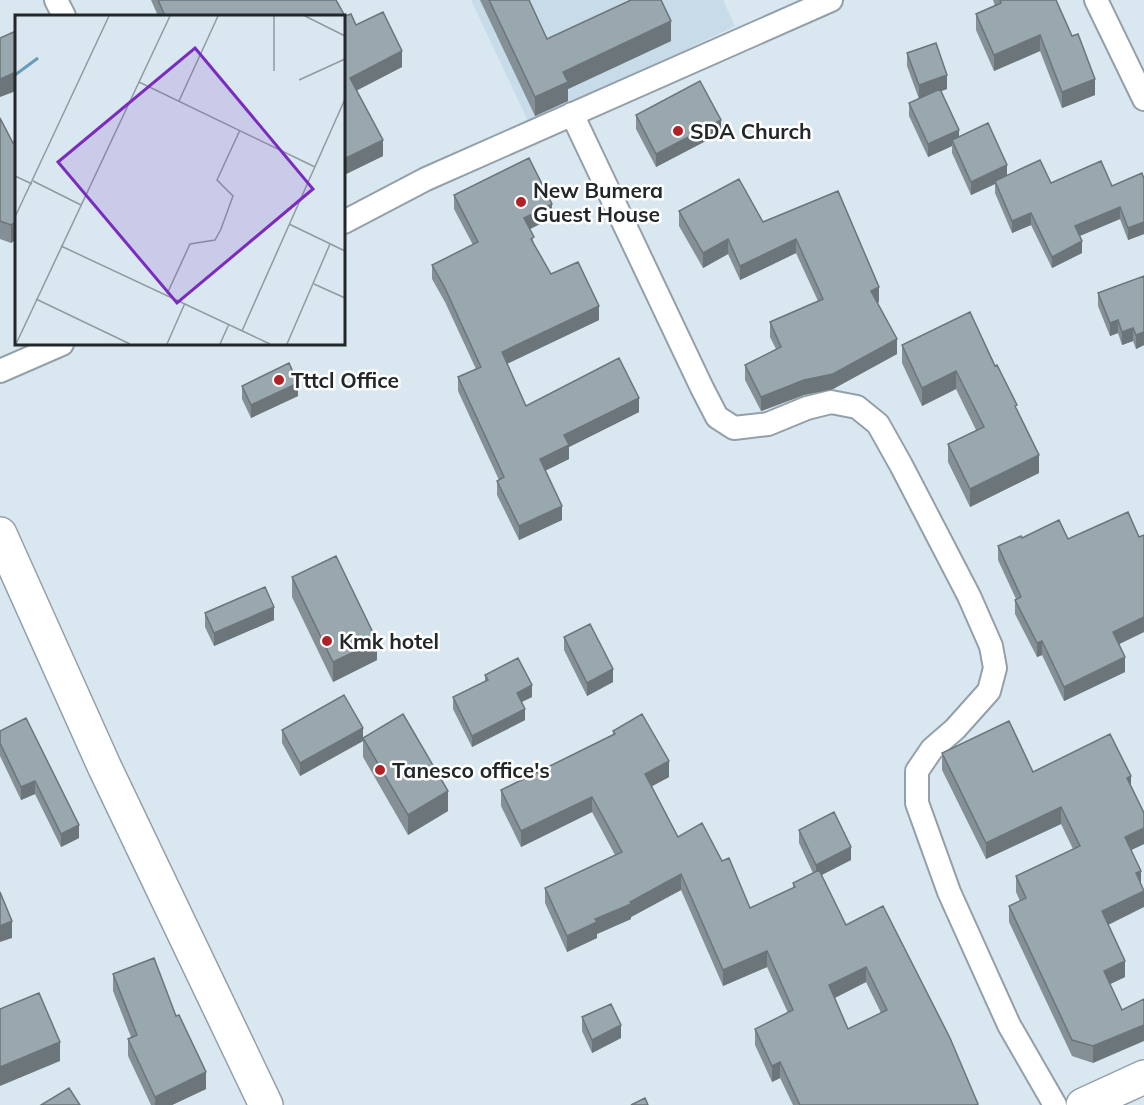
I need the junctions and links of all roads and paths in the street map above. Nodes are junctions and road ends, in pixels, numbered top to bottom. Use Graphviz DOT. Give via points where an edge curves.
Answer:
graph roads {
  1 [pos="56,0"];
  2 [pos="831,0"];
  3 [pos="1096,0"];
  4 [pos="64,15"];
  5 [pos="1144,99"];
  6 [pos="572,114"];
  7 [pos="345,221"];
  8 [pos="60,345"];
  9 [pos="0,371"];
  10 [pos="0,534"];
  11 [pos="1144,1077"];
  12 [pos="266,1105"];
  13 [pos="1055,1105"];
  14 [pos="1083,1105"];
  1 -- 4 [label="street"];
  2 -- 6 [label="street"];
  3 -- 5 [label="street"];
  6 -- 7 [label="street" via="426,179"];
  6 -- 13 [label="street" via="717,417 734,428 768,424 831,402 857,407 878,424 969,596 991,646 995,668 988,691 916,771 917,803 949,892 1009,1025"];
  8 -- 9 [label="street"];
  10 -- 12 [label="main road" via="105,768"];
  11 -- 14 [label="main road"];
}
